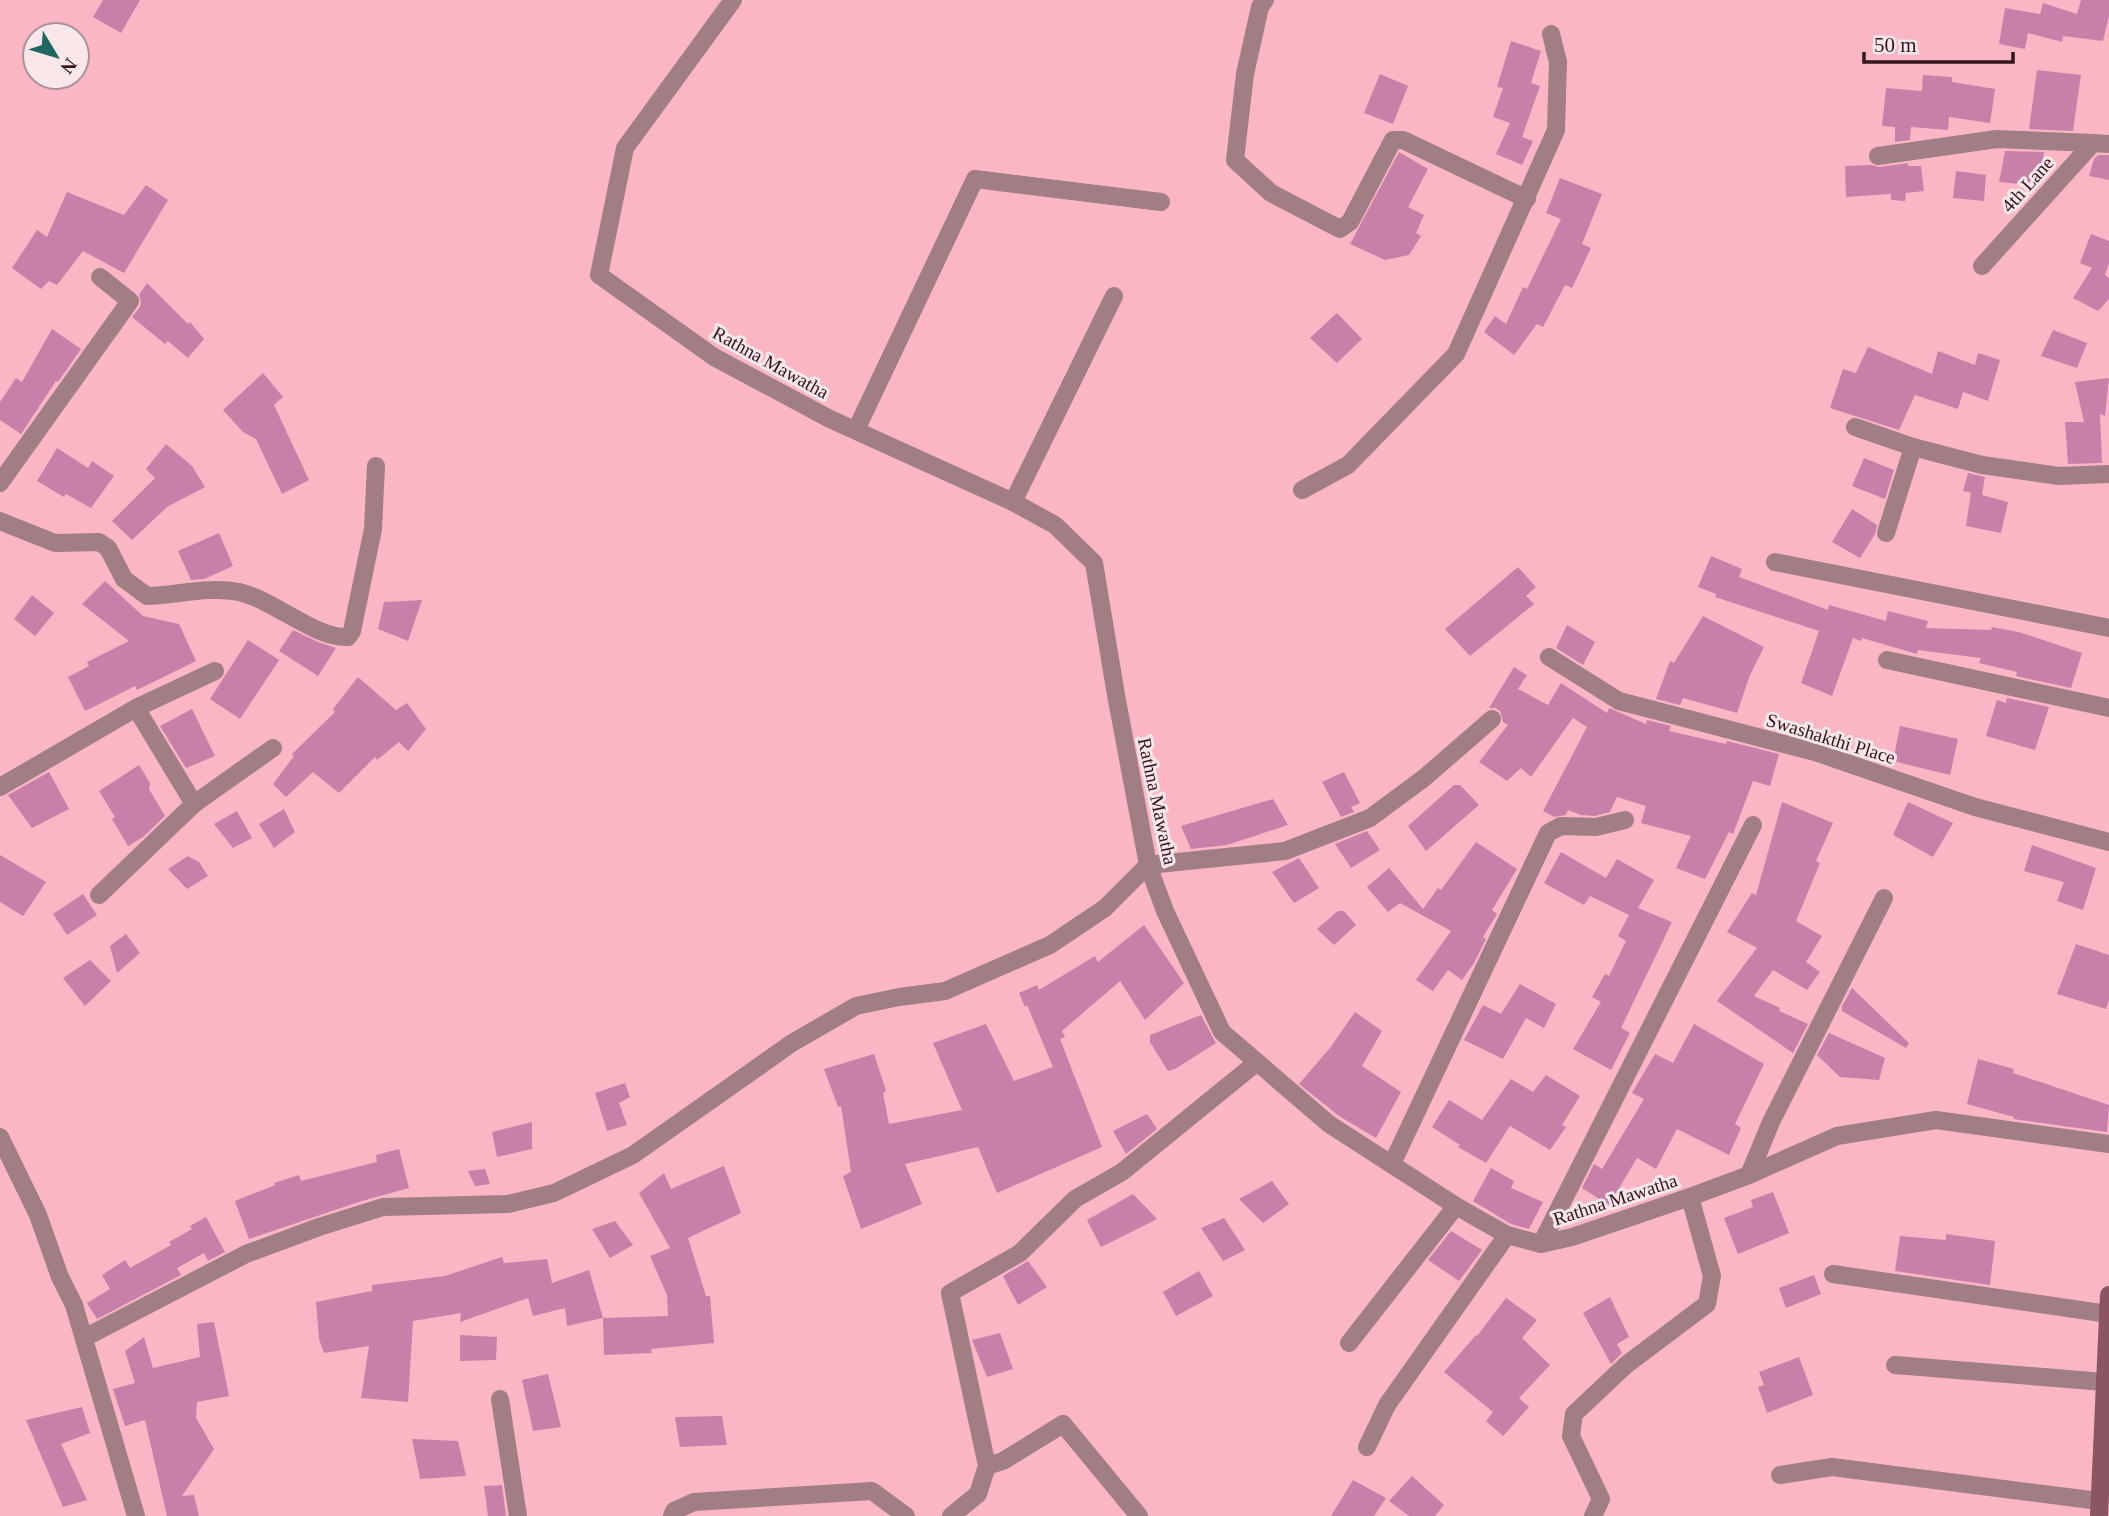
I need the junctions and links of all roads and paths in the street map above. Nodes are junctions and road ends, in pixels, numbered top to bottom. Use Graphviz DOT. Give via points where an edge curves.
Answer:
graph roads {
  1 [pos="733,0"];
  2 [pos="1258,3"];
  3 [pos="1551,34"];
  4 [pos="2101,143"];
  5 [pos="1878,156"];
  6 [pos="1527,199"];
  7 [pos="1161,202"];
  8 [pos="1982,266"];
  9 [pos="100,277"];
  10 [pos="1114,296"];
  11 [pos="1855,427"];
  12 [pos="856,430"];
  13 [pos="1913,447"];
  14 [pos="376,466"];
  15 [pos="2109,474"];
  16 [pos="0,483"];
  17 [pos="1302,490"];
  18 [pos="1013,502"];
  19 [pos="0,521"];
  20 [pos="1886,533"];
  21 [pos="1776,562"];
  22 [pos="2109,628"];
  23 [pos="1549,657"];
  24 [pos="1886,660"];
  25 [pos="215,671"];
  26 [pos="136,708"];
  27 [pos="2109,708"];
  28 [pos="1492,719"];
  29 [pos="273,748"];
  30 [pos="0,787"];
  31 [pos="194,804"];
  32 [pos="1625,820"];
  33 [pos="1753,825"];
  34 [pos="2109,842"];
  35 [pos="1148,865"];
  36 [pos="99,895"];
  37 [pos="1884,898"];
  38 [pos="1256,1063"];
  39 [pos="0,1137"];
  40 [pos="2109,1144"];
  41 [pos="1392,1164"];
  42 [pos="1749,1175"];
  43 [pos="1690,1197"];
  44 [pos="1456,1206"];
  45 [pos="1507,1235"];
  46 [pos="1541,1244"];
  47 [pos="1833,1274"];
  48 [pos="2109,1295"];
  49 [pos="2108,1314"];
  50 [pos="84,1338"];
  51 [pos="1349,1343"];
  52 [pos="1895,1365"];
  53 [pos="2104,1382"];
  54 [pos="500,1399"];
  55 [pos="1367,1447"];
  56 [pos="987,1466"];
  57 [pos="1780,1475"];
  58 [pos="2099,1508"];
  59 [pos="136,1516"];
  60 [pos="518,1516"];
  61 [pos="673,1516"];
  62 [pos="906,1516"];
  63 [pos="951,1516"];
  64 [pos="1139,1516"];
  65 [pos="1593,1516"];
  1 -- 12 [label="street, Rathna Mawatha" via="625,148 599,275 714,357"];
  2 -- 6 [label="street" via="1235,160 1271,193 1340,229 1350,222 1393,140 1403,140"];
  3 -- 6 [label="street" via="1558,62 1556,130"];
  4 -- 5 [label="street" via="1997,139"];
  4 -- 8 [label="street, 4th Lane"];
  6 -- 17 [label="street" via="1456,354 1349,465"];
  7 -- 12 [label="street" via="975,179"];
  9 -- 16 [label="street" via="130,301"];
  10 -- 18 [label="street"];
  11 -- 13 [label="street"];
  12 -- 18 [label="street, Rathna Mawatha"];
  13 -- 15 [label="street" via="2059,476"];
  13 -- 20 [label="street"];
  14 -- 19 [label="street" via="372,539 348,637 335,638 266,601 239,592 147,596 124,579 108,548 99,542 55,543"];
  18 -- 35 [label="street, Rathna Mawatha" via="1055,524 1094,564"];
  21 -- 22 [label="street"];
  23 -- 34 [label="street, Swashakthi Place" via="1619,701 1815,752 1975,807"];
  24 -- 27 [label="street"];
  25 -- 26 [label="street"];
  26 -- 30 [label="street"];
  26 -- 31 [label="street"];
  28 -- 35 [label="street" via="1370,818 1285,851"];
  29 -- 31 [label="street"];
  31 -- 36 [label="street"];
  32 -- 41 [label="street" via="1596,827 1560,826 1548,833"];
  33 -- 46 [label="street"];
  35 -- 38 [label="street, Rathna Mawatha" via="1222,1032"];
  35 -- 50 [label="street" via="1105,908 1049,944 945,991 856,1006 792,1042 633,1155 554,1193 508,1204 383,1207 246,1254"];
  37 -- 42 [label="street"];
  38 -- 41 [label="street, Rathna Mawatha" via="1329,1124"];
  38 -- 56 [label="street" via="1122,1172 1075,1199 1020,1253 950,1293"];
  39 -- 50 [label="street" via="38,1215"];
  40 -- 42 [label="street, Rathna Mawatha" via="1936,1120 1837,1136"];
  41 -- 44 [label="street, Rathna Mawatha"];
  42 -- 43 [label="street, Rathna Mawatha"];
  43 -- 46 [label="street, Rathna Mawatha"];
  43 -- 65 [label="street" via="1712,1276 1707,1304 1626,1365 1574,1414 1571,1436 1601,1499"];
  44 -- 45 [label="street, Rathna Mawatha"];
  44 -- 51 [label="street"];
  45 -- 46 [label="street, Rathna Mawatha"];
  45 -- 55 [label="street" via="1387,1405"];
  47 -- 49 [label="street"];
  48 -- 49 [label="street"];
  49 -- 53 [label="street"];
  50 -- 59 [label="street"];
  52 -- 53 [label="street"];
  53 -- 58 [label="street"];
  54 -- 60 [label="street"];
  56 -- 63 [label="street" via="978,1494"];
  56 -- 64 [label="street" via="1063,1424"];
  57 -- 58 [label="street" via="1832,1467"];
  61 -- 62 [label="street" via="674,1511 694,1502 872,1491"];
}
